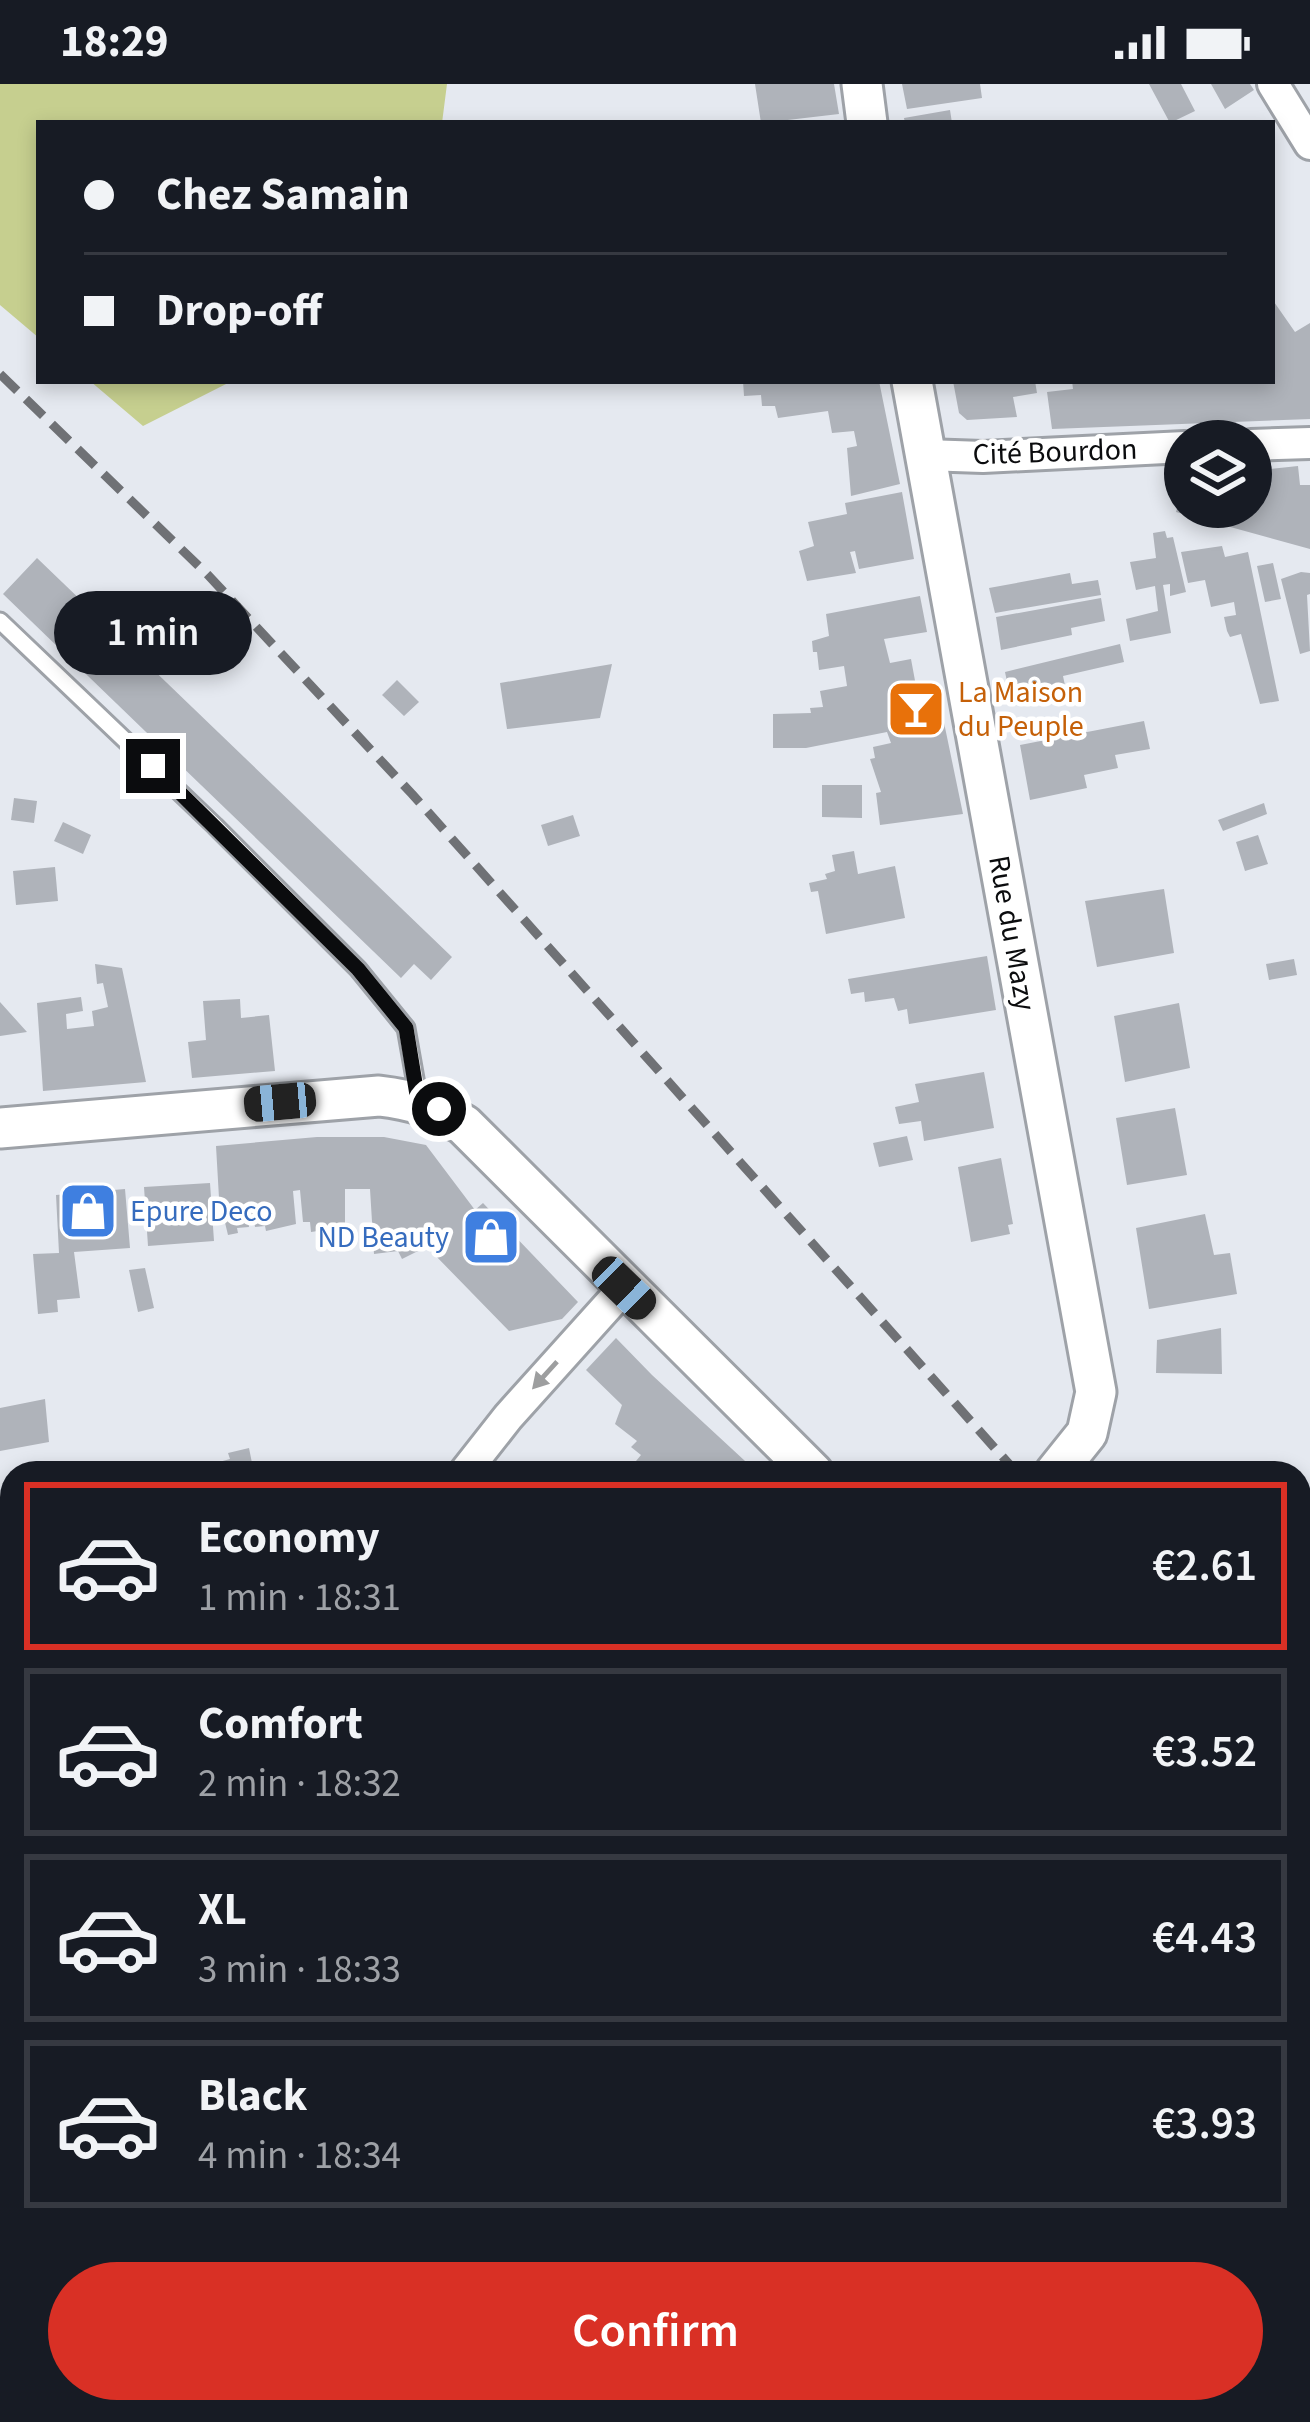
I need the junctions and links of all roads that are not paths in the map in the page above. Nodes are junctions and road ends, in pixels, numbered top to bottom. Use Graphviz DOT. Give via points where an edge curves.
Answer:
graph roads {
  1 [pos="862,84"];
  2 [pos="1273,84"];
  3 [pos="867,120"];
  4 [pos="1310,145"];
  5 [pos="913,384"];
  6 [pos="1310,442"];
  7 [pos="1272,444"];
  8 [pos="1164,448"];
  9 [pos="926,455"];
  10 [pos="0,622"];
  11 [pos="418,1101"];
  12 [pos="0,1128"];
  13 [pos="624,1288"];
  14 [pos="473,1461"];
  15 [pos="801,1461"];
  16 [pos="1066,1461"];
  1 -- 3 [label="street"];
  2 -- 4 [label="street"];
  5 -- 9 [label="street, Rue du Mazy"];
  6 -- 7 [label="street"];
  8 -- 9 [label="street, Cité Bourdon"];
  9 -- 16 [label="street, Rue du Mazy" via="1096,1392 1087,1433"];
  10 -- 11 [label="lane" via="358,969 406,1028"];
  11 -- 12 [label="street" via="318,1099"];
  11 -- 13 [label="street" via="464,1125"];
  13 -- 14 [label="street, one-way"];
  13 -- 15 [label="street"];
}
